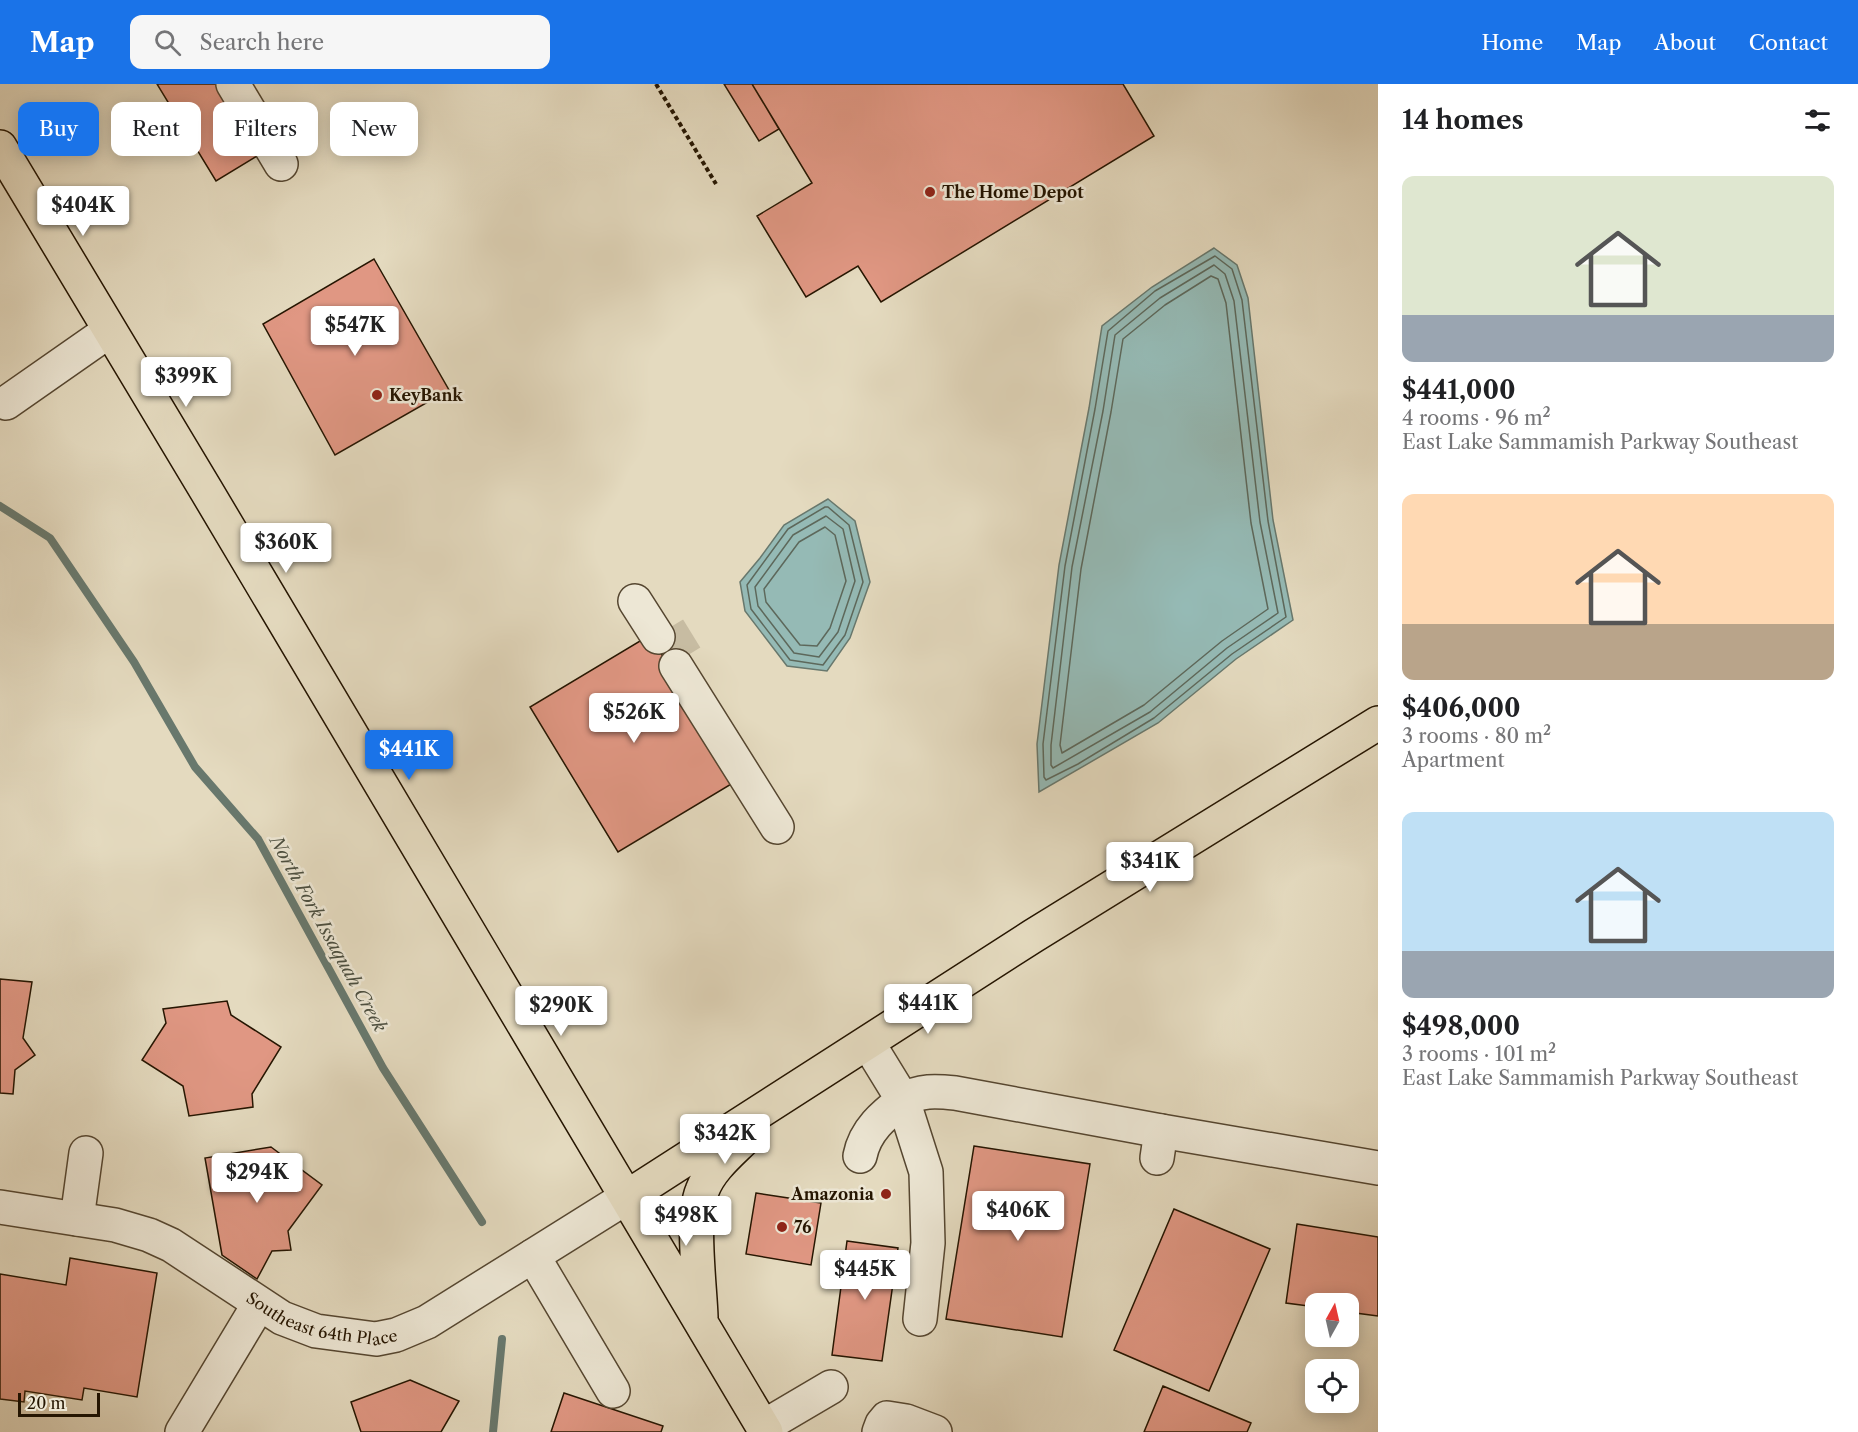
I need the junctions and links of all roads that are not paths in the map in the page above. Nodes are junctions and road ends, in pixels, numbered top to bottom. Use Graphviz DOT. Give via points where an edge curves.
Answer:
graph roads {
  1 [pos="233,84"];
  2 [pos="0,147"];
  3 [pos="281,164"];
  4 [pos="109,331"];
  5 [pos="6,403"];
  6 [pos="643,598"];
  7 [pos="663,632"];
  8 [pos="682,663"];
  9 [pos="1378,723"];
  10 [pos="781,824"];
  11 [pos="868,1043"];
  12 [pos="795,1090"];
  13 [pos="903,1100"];
  14 [pos="86,1153"];
  15 [pos="860,1156"];
  16 [pos="1378,1168"];
  17 [pos="627,1197"];
  18 [pos="0,1207"];
  19 [pos="77,1219"];
  20 [pos="533,1256"];
  21 [pos="259,1304"];
  22 [pos="920,1319"];
  23 [pos="701,1323"];
  24 [pos="831,1387"];
  25 [pos="613,1391"];
  26 [pos="764,1429"];
  27 [pos="182,1432"];
  28 [pos="879,1432"];
  29 [pos="935,1432"];
  1 -- 3 [label="lane"];
  2 -- 4 [label="main road"];
  4 -- 5 [label="lane"];
  4 -- 17 [label="main road"];
  6 -- 7 [label="lane"];
  8 -- 10 [label="lane"];
  9 -- 11 [label="main road"];
  11 -- 12 [label="main road"];
  11 -- 13 [label="lane"];
  12 -- 17 [label="main road"];
  12 -- 23 [label="main road" via="717,1165 702,1191 698,1214"];
  13 -- 15 [label="lane" via="870,1129"];
  13 -- 16 [label="lane" via="925,1092 955,1093 1159,1145"];
  13 -- 22 [label="lane" via="926,1172 928,1243"];
  14 -- 19 [label="lane"];
  17 -- 20 [label="lane, Southeast 64th Place"];
  17 -- 23 [label="main road"];
  18 -- 19 [label="lane, Southeast 64th Place"];
  19 -- 21 [label="lane, Southeast 64th Place" via="132,1229 171,1245"];
  20 -- 21 [label="lane, Southeast 64th Place" via="428,1322 396,1335 376,1338 316,1331 298,1326"];
  20 -- 25 [label="lane"];
  21 -- 27 [label="lane"];
  23 -- 26 [label="main road"];
  24 -- 26 [label="lane"];
  28 -- 29 [label="lane" via="887,1418"];
}
